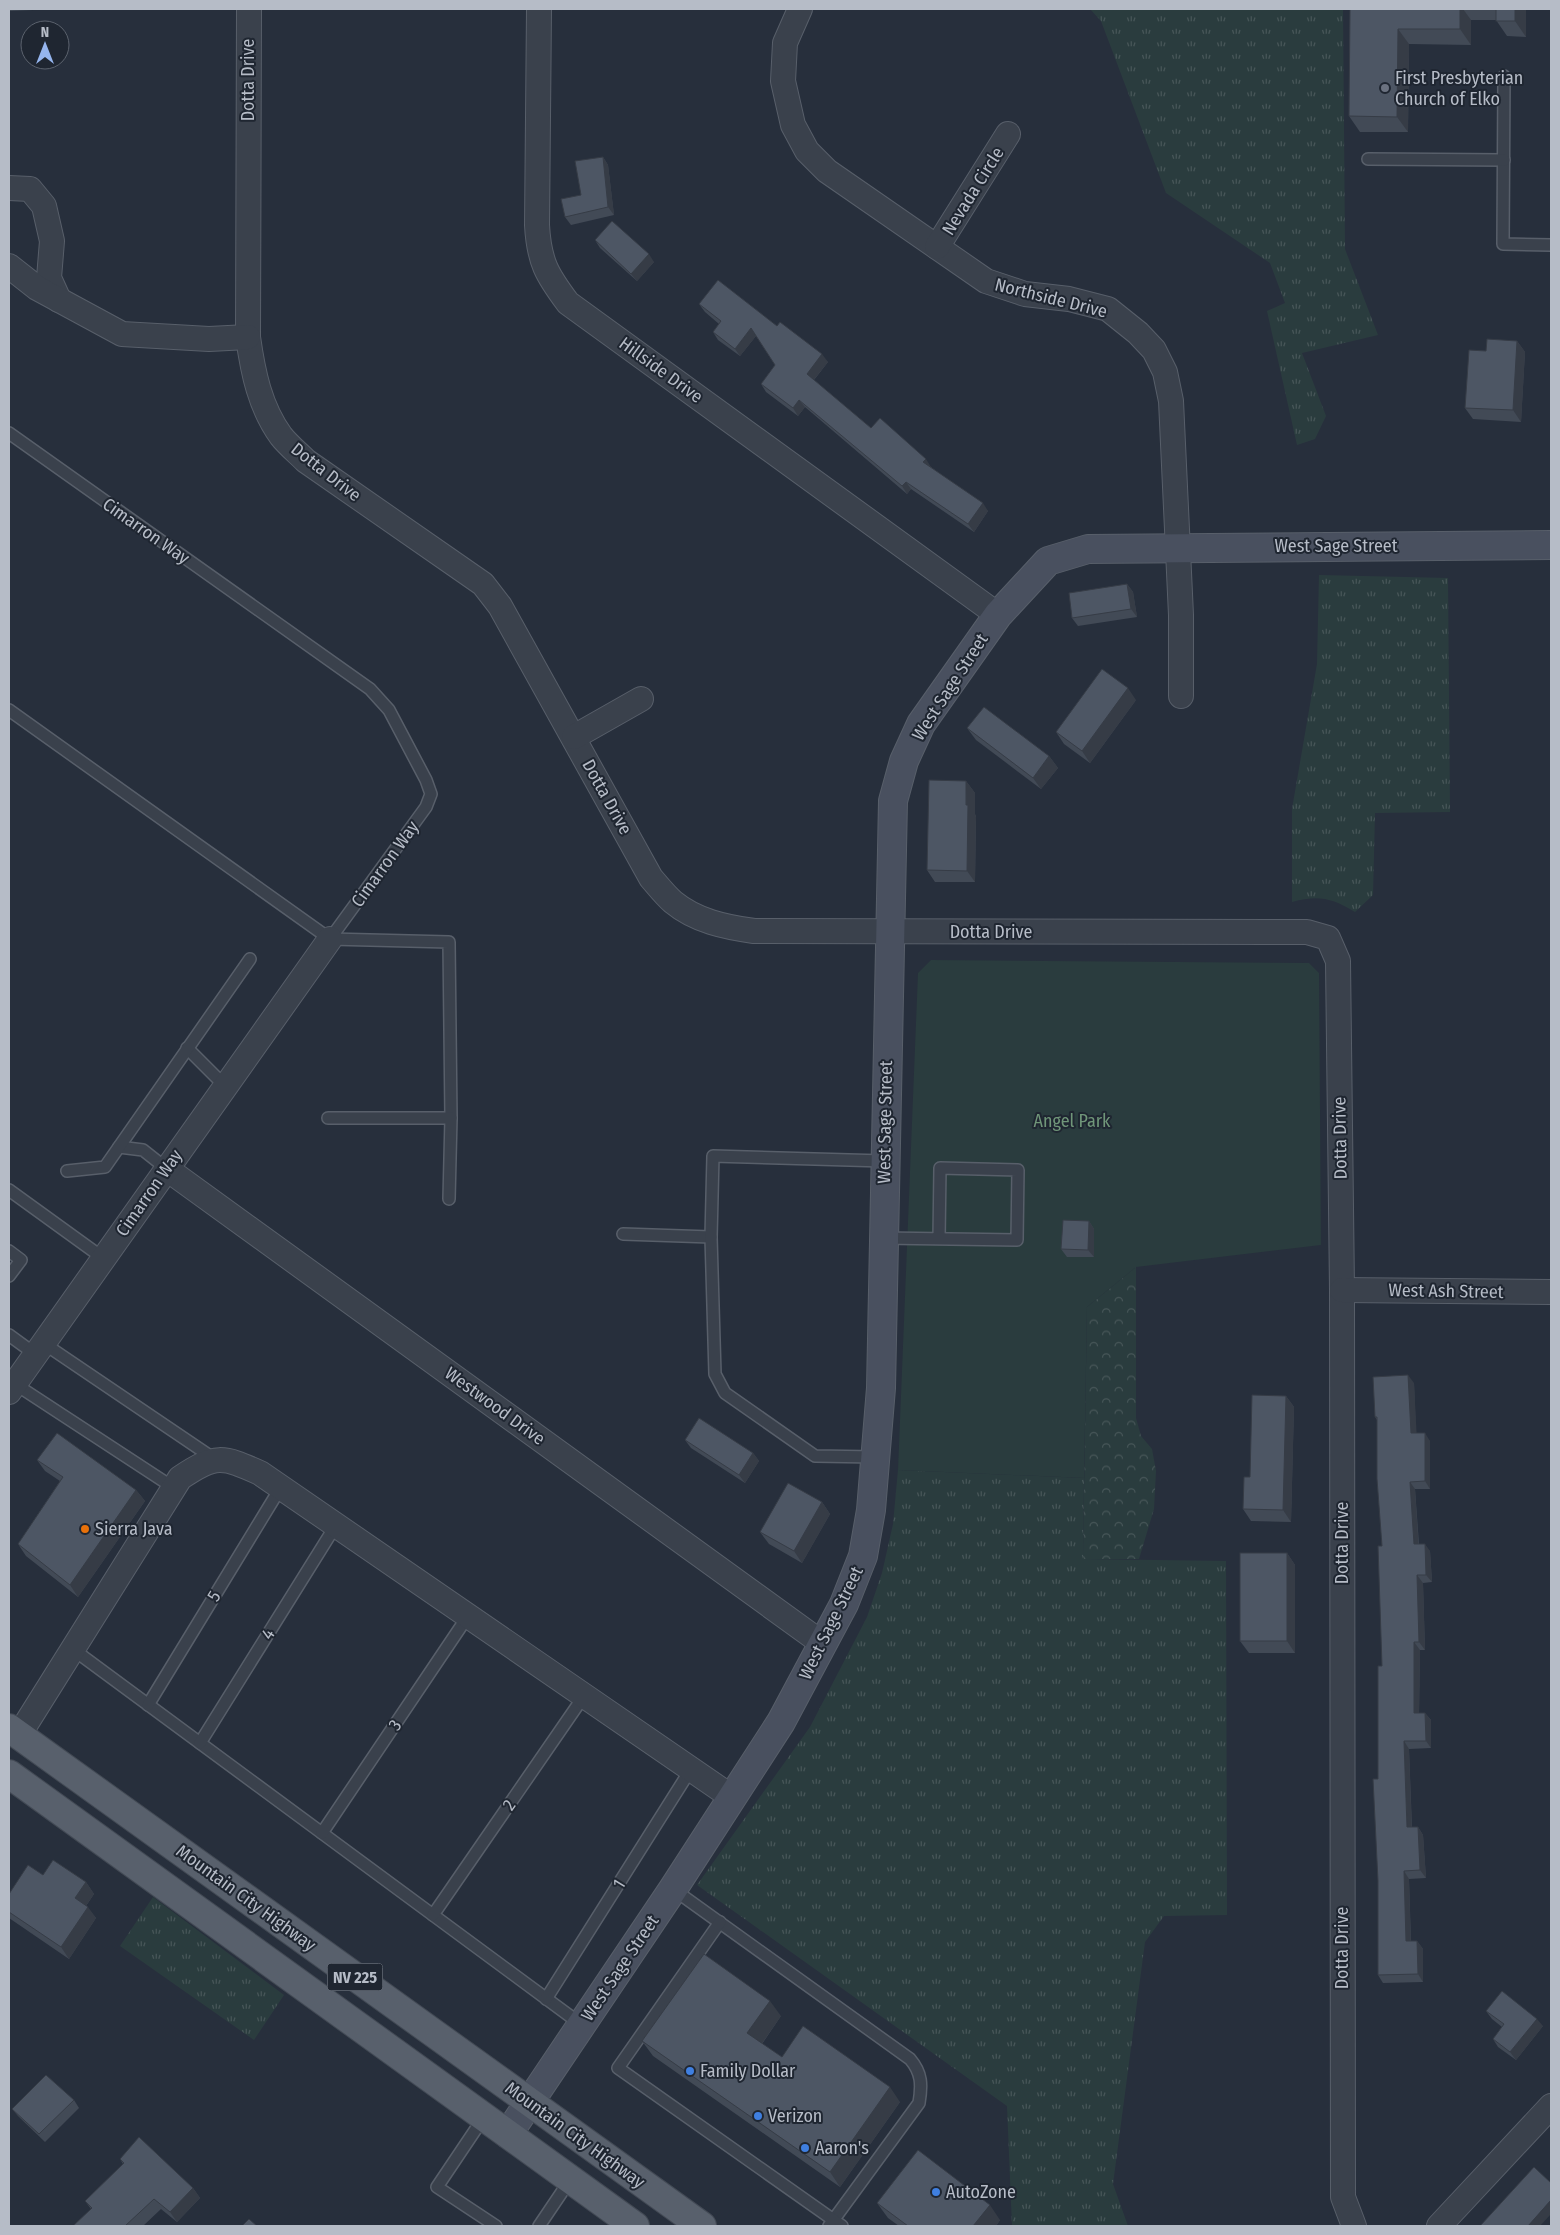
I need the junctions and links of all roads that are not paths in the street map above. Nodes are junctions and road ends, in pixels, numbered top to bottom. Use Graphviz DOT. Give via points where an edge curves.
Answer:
graph roads {
  1 [pos="249,9"];
  2 [pos="539,9"];
  3 [pos="800,9"];
  4 [pos="1504,76"];
  5 [pos="1008,134"];
  6 [pos="1368,160"];
  7 [pos="1504,160"];
  8 [pos="9,188"];
  9 [pos="1551,245"];
  10 [pos="937,247"];
  11 [pos="9,266"];
  12 [pos="59,300"];
  13 [pos="248,337"];
  14 [pos="9,433"];
  15 [pos="1551,545"];
  16 [pos="1176,547"];
  17 [pos="998,615"];
  18 [pos="1181,696"];
  19 [pos="641,699"];
  20 [pos="9,710"];
  21 [pos="574,736"];
  22 [pos="889,932"];
  23 [pos="330,939"];
  24 [pos="250,958"];
  25 [pos="187,1048"];
  26 [pos="225,1086"];
  27 [pos="328,1118"];
  28 [pos="451,1118"];
  29 [pos="118,1147"];
  30 [pos="884,1161"];
  31 [pos="167,1168"];
  32 [pos="67,1171"];
  33 [pos="9,1190"];
  34 [pos="449,1200"];
  35 [pos="623,1234"];
  36 [pos="711,1237"];
  37 [pos="883,1238"];
  38 [pos="938,1239"];
  39 [pos="9,1251"];
  40 [pos="103,1258"];
  41 [pos="9,1276"];
  42 [pos="1342,1290"];
  43 [pos="1551,1292"];
  44 [pos="9,1335"];
  45 [pos="39,1349"];
  46 [pos="12,1388"];
  47 [pos="876,1456"];
  48 [pos="216,1460"];
  49 [pos="174,1488"];
  50 [pos="281,1488"];
  51 [pos="336,1525"];
  52 [pos="468,1616"];
  53 [pos="823,1644"];
  54 [pos="74,1650"];
  55 [pos="584,1696"];
  56 [pos="148,1705"];
  57 [pos="14,1731"];
  58 [pos="200,1743"];
  59 [pos="691,1769"];
  60 [pos="9,1774"];
  61 [pos="733,1798"];
  62 [pos="322,1833"];
  63 [pos="673,1889"];
  64 [pos="433,1915"];
  65 [pos="720,1922"];
  66 [pos="546,1999"];
  67 [pos="582,2025"];
  68 [pos="530,2103"];
  69 [pos="1551,2106"];
  70 [pos="484,2117"];
  71 [pos="508,2134"];
  72 [pos="570,2180"];
  73 [pos="835,2224"];
  74 [pos="496,2226"];
  75 [pos="539,2226"];
  76 [pos="635,2226"];
  77 [pos="702,2226"];
  78 [pos="1354,2226"];
  79 [pos="1439,2226"];
  1 -- 13 [label="street, Dotta Drive"];
  2 -- 17 [label="street, Hillside Drive" via="538,247 549,277 568,303"];
  3 -- 10 [label="street, Northside Drive" via="785,43 783,81 793,125 807,151 827,171"];
  4 -- 7 [label="lane"];
  5 -- 10 [label="street, Nevada Circle"];
  6 -- 7 [label="lane"];
  7 -- 9 [label="lane" via="1503,244"];
  8 -- 12 [label="street" via="30,189 44,206 52,241 49,278"];
  10 -- 16 [label="street, Northside Drive" via="986,282 1025,294 1068,299 1108,309 1154,350 1165,372 1171,401"];
  11 -- 12 [label="street"];
  12 -- 13 [label="street" via="122,334 209,339"];
  13 -- 21 [label="street, Dotta Drive" via="264,409 282,437 306,461 484,584 500,606"];
  14 -- 23 [label="lane, Cimarron Way" via="370,689 389,710 426,780 430,794 426,807"];
  15 -- 16 [label="street, West Sage Street"];
  16 -- 17 [label="street, West Sage Street" via="1088,548 1048,561"];
  16 -- 18 [label="street, Northside Drive" via="1181,615"];
  17 -- 22 [label="street, West Sage Street" via="921,724 904,761 893,801"];
  19 -- 21 [label="street"];
  20 -- 23 [label="lane"];
  21 -- 22 [label="street, Dotta Drive" via="651,878 672,902 726,928"];
  22 -- 30 [label="street, West Sage Street"];
  22 -- 42 [label="street, Dotta Drive" via="1307,932 1328,938 1338,961"];
  23 -- 26 [label="street, Cimarron Way"];
  23 -- 28 [label="lane" via="449,942"];
  24 -- 25 [label="lane"];
  25 -- 26 [label="lane"];
  25 -- 29 [label="lane"];
  26 -- 31 [label="street, Cimarron Way"];
  27 -- 28 [label="lane"];
  28 -- 34 [label="lane"];
  29 -- 31 [label="lane" via="142,1150"];
  29 -- 32 [label="lane" via="105,1167"];
  30 -- 36 [label="lane" via="714,1156"];
  30 -- 37 [label="street, West Sage Street"];
  31 -- 40 [label="street, Cimarron Way"];
  31 -- 53 [label="street, Westwood Drive"];
  33 -- 40 [label="lane"];
  35 -- 36 [label="lane"];
  36 -- 47 [label="lane" via="715,1374 725,1393 815,1456"];
  37 -- 38 [label="lane"];
  37 -- 47 [label="street, West Sage Street"];
  38 -- 38 [label="lane" via="1017,1240 1018,1170 940,1168"];
  39 -- 41 [label="lane" via="21,1260"];
  40 -- 45 [label="street, Cimarron Way"];
  42 -- 43 [label="street, West Ash Street"];
  42 -- 78 [label="street, Dotta Drive" via="1343,2196"];
  44 -- 45 [label="lane"];
  45 -- 46 [label="street, Cimarron Way"];
  45 -- 48 [label="lane"];
  46 -- 49 [label="lane"];
  47 -- 53 [label="street, West Sage Street" via="863,1556 844,1604"];
  48 -- 49 [label="street" via="202,1463 180,1478"];
  48 -- 50 [label="street" via="230,1460 260,1473"];
  49 -- 54 [label="street"];
  50 -- 51 [label="street"];
  50 -- 56 [label="lane, 5"];
  51 -- 52 [label="street"];
  51 -- 58 [label="lane, 4"];
  52 -- 55 [label="street"];
  52 -- 62 [label="lane, 3"];
  53 -- 61 [label="street, West Sage Street" via="781,1722"];
  54 -- 56 [label="lane"];
  54 -- 57 [label="street"];
  55 -- 59 [label="street"];
  55 -- 64 [label="lane, 2"];
  56 -- 58 [label="lane"];
  57 -- 68 [label="main road, Mountain City Highway / NV 225"];
  58 -- 62 [label="lane"];
  59 -- 61 [label="street"];
  59 -- 66 [label="lane, 1"];
  60 -- 70 [label="main road, NV 225"];
  61 -- 63 [label="street, West Sage Street"];
  62 -- 64 [label="lane"];
  63 -- 65 [label="lane"];
  63 -- 67 [label="street, West Sage Street"];
  64 -- 66 [label="lane"];
  65 -- 73 [label="lane" via="918,2068 922,2084 920,2103"];
  65 -- 73 [label="lane" via="618,2068"];
  66 -- 67 [label="lane"];
  67 -- 68 [label="street, West Sage Street"];
  68 -- 71 [label="street, West Sage Street"];
  68 -- 77 [label="main road, Mountain City Highway / NV 225"];
  69 -- 79 [label="street"];
  70 -- 71 [label="main road, NV 225"];
  70 -- 74 [label="lane" via="437,2187"];
  71 -- 72 [label="main road, NV 225"];
  72 -- 75 [label="lane"];
  72 -- 76 [label="main road, NV 225"];
}
